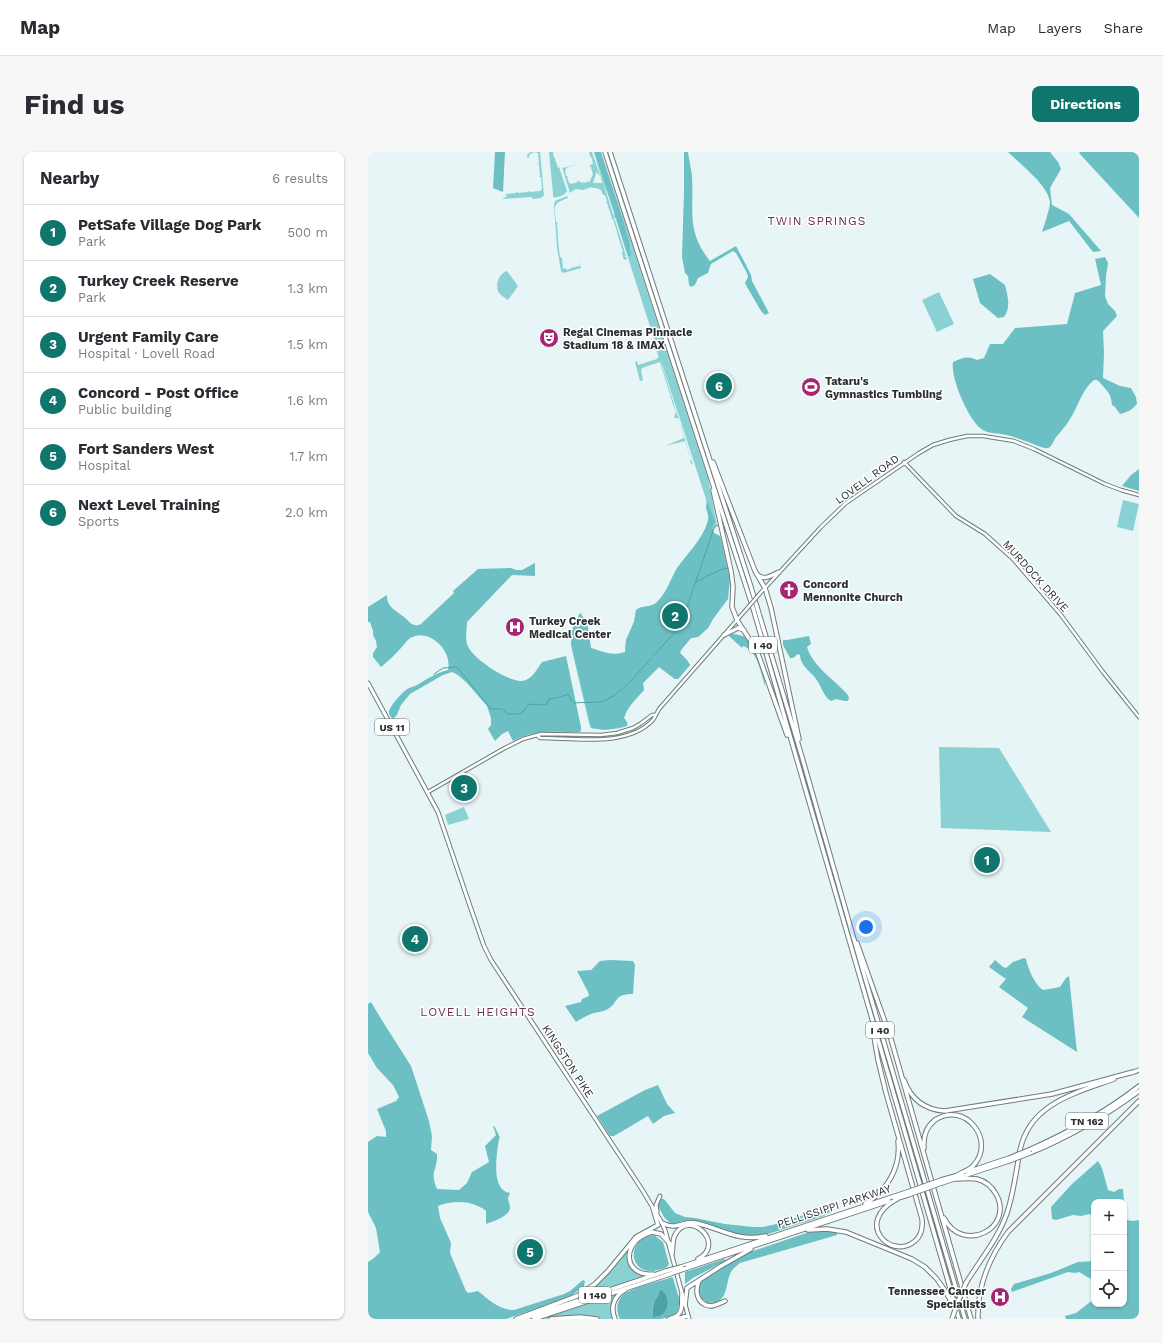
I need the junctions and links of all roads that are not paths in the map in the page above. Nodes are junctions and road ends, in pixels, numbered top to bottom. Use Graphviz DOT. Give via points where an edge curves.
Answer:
graph roads {
  1 [pos="605,152"];
  2 [pos="610,152"];
  3 [pos="707,450"];
  4 [pos="904,462"];
  5 [pos="708,471"];
  6 [pos="1139,495"];
  7 [pos="728,523"];
  8 [pos="755,571"];
  9 [pos="779,572"];
  10 [pos="764,589"];
  11 [pos="737,620"];
  12 [pos="745,631"];
  13 [pos="724,635"];
  14 [pos="368,684"];
  15 [pos="655,714"];
  16 [pos="1139,718"];
  17 [pos="633,728"];
  18 [pos="635,732"];
  19 [pos="538,736"];
  20 [pos="802,758"];
  21 [pos="798,765"];
  22 [pos="428,792"];
  23 [pos="845,906"];
  24 [pos="871,1016"];
  25 [pos="886,1025"];
  26 [pos="1139,1070"];
  27 [pos="1133,1072"];
  28 [pos="1139,1086"];
  29 [pos="1139,1091"];
  30 [pos="1139,1101"];
  31 [pos="897,1130"];
  32 [pos="1031,1151"];
  33 [pos="925,1157"];
  34 [pos="954,1178"];
  35 [pos="907,1193"];
  36 [pos="660,1196"];
  37 [pos="897,1199"];
  38 [pos="939,1206"];
  39 [pos="653,1208"];
  40 [pos="857,1208"];
  41 [pos="846,1214"];
  42 [pos="658,1216"];
  43 [pos="828,1219"];
  44 [pos="662,1222"];
  45 [pos="799,1231"];
  46 [pos="781,1233"];
  47 [pos="776,1238"];
  48 [pos="670,1244"];
  49 [pos="672,1254"];
  50 [pos="718,1257"];
  51 [pos="686,1265"];
  52 [pos="667,1273"];
  53 [pos="700,1280"];
  54 [pos="682,1294"];
  55 [pos="725,1301"];
  56 [pos="685,1305"];
  57 [pos="957,1312"];
  58 [pos="688,1317"];
  59 [pos="516,1319"];
  60 [pos="523,1319"];
  61 [pos="534,1319"];
  62 [pos="551,1319"];
  63 [pos="596,1319"];
  64 [pos="615,1319"];
  65 [pos="669,1319"];
  66 [pos="676,1319"];
  67 [pos="952,1319"];
  68 [pos="958,1319"];
  69 [pos="965,1319"];
  70 [pos="970,1319"];
  71 [pos="978,1319"];
  1 -- 5 [label="highway, I 40"];
  2 -- 3 [label="highway, I 40"];
  3 -- 7 [label="highway, I 40"];
  3 -- 8 [label="highway"];
  4 -- 6 [label="main road, LOVELL ROAD" via="925,449 949,440 967,436 991,437 1020,443 1105,484"];
  4 -- 9 [label="main road, LOVELL ROAD" via="846,503"];
  4 -- 16 [label="main road, MURDOCK DRIVE" via="956,516 985,534 1013,559 1061,615"];
  5 -- 7 [label="highway, I 40"];
  5 -- 11 [label="highway" via="731,571 732,607"];
  7 -- 20 [label="highway, I 40" via="751,587"];
  7 -- 21 [label="highway, I 40"];
  8 -- 9 [label="highway" via="764,578"];
  8 -- 10 [label="highway"];
  9 -- 10 [label="main road, LOVELL ROAD"];
  10 -- 11 [label="main road, LOVELL ROAD, bridge"];
  10 -- 20 [label="highway"];
  11 -- 12 [label="highway"];
  11 -- 13 [label="main road, LOVELL ROAD"];
  12 -- 13 [label="highway" via="738,628"];
  12 -- 21 [label="highway" via="760,658"];
  13 -- 15 [label="main road, LOVELL ROAD"];
  14 -- 22 [label="main road, KINGSTON PIKE / US 11"];
  15 -- 17 [label="main road, LOVELL ROAD"];
  15 -- 18 [label="main road, LOVELL ROAD" via="652,720"];
  17 -- 18 [label="main road"];
  17 -- 19 [label="main road, LOVELL ROAD" via="604,735"];
  18 -- 19 [label="main road, LOVELL ROAD" via="608,739"];
  19 -- 22 [label="main road, LOVELL ROAD" via="514,743"];
  20 -- 23 [label="highway, I 40"];
  21 -- 24 [label="highway, I 40"];
  22 -- 39 [label="main road, KINGSTON PIKE / US 11" via="440,816 491,960"];
  23 -- 25 [label="highway"];
  23 -- 69 [label="highway, I 40"];
  24 -- 31 [label="highway" via="878,1060"];
  24 -- 57 [label="highway, I 40"];
  25 -- 27 [label="highway" via="909,1091 919,1102 935,1110 955,1110 1048,1094"];
  25 -- 33 [label="highway"];
  26 -- 27 [label="highway"];
  27 -- 67 [label="highway, bridge" via="1063,1098 1048,1107 1027,1130 1004,1221 966,1283"];
  28 -- 32 [label="highway, PELLISSIPPI PARKWAY / TN 162" via="1089,1120"];
  29 -- 32 [label="highway, PELLISSIPPI PARKWAY / TN 162" via="1094,1121"];
  30 -- 71 [label="highway" via="1008,1232 994,1254 985,1276"];
  31 -- 37 [label="highway" via="923,1222 917,1239 900,1247 884,1241 877,1226 882,1210"];
  31 -- 40 [label="highway" via="898,1153 892,1176 878,1195"];
  32 -- 34 [label="highway, PELLISSIPPI PARKWAY / TN 162, bridge"];
  33 -- 34 [label="highway" via="924,1137 934,1121 952,1115 969,1120 979,1134 980,1152 973,1166"];
  33 -- 38 [label="highway"];
  34 -- 35 [label="highway, PELLISSIPPI PARKWAY / I 140, bridge"];
  34 -- 38 [label="highway" via="978,1180 992,1188 1000,1203 1000,1213 996,1222 992,1228 981,1234 963,1235 950,1227"];
  35 -- 37 [label="highway, PELLISSIPPI PARKWAY / I 140"];
  35 -- 40 [label="highway, PELLISSIPPI PARKWAY / I 140"];
  36 -- 42 [label="main road" via="656,1205"];
  37 -- 41 [label="highway, PELLISSIPPI PARKWAY / I 140"];
  38 -- 70 [label="highway"];
  39 -- 42 [label="main road, KINGSTON PIKE / US 11"];
  39 -- 59 [label="highway" via="658,1225 632,1240 612,1267 595,1284 577,1296"];
  40 -- 41 [label="highway, PELLISSIPPI PARKWAY / I 140"];
  41 -- 43 [label="highway, PELLISSIPPI PARKWAY / I 140"];
  42 -- 44 [label="main road, KINGSTON PIKE / US 11"];
  43 -- 45 [label="highway, PELLISSIPPI PARKWAY / I 140"];
  43 -- 46 [label="highway, PELLISSIPPI PARKWAY / I 140"];
  44 -- 46 [label="highway" via="672,1227 695,1223 744,1238"];
  44 -- 48 [label="main road, KINGSTON PIKE / US 11"];
  45 -- 47 [label="highway, PELLISSIPPI PARKWAY / I 140"];
  45 -- 57 [label="highway" via="832,1229 906,1256 925,1268 941,1285"];
  46 -- 51 [label="highway, PELLISSIPPI PARKWAY / I 140"];
  47 -- 50 [label="highway, PELLISSIPPI PARKWAY / I 140"];
  47 -- 53 [label="highway" via="740,1254"];
  48 -- 49 [label="main road, KINGSTON PIKE / US 11"];
  48 -- 52 [label="highway" via="661,1234 652,1232 635,1241 629,1253 630,1262 640,1272"];
  49 -- 51 [label="highway" via="674,1238 680,1229 688,1226 701,1229 708,1238 707,1249 700,1258"];
  49 -- 54 [label="main road, KINGSTON PIKE / US 11"];
  50 -- 51 [label="highway, PELLISSIPPI PARKWAY / I 140"];
  50 -- 64 [label="highway, bridge" via="620,1293 613,1305"];
  51 -- 52 [label="highway, PELLISSIPPI PARKWAY / I 140, bridge"];
  51 -- 52 [label="highway, PELLISSIPPI PARKWAY / I 140, bridge"];
  52 -- 60 [label="highway, PELLISSIPPI PARKWAY / I 140"];
  52 -- 61 [label="highway, PELLISSIPPI PARKWAY / I 140"];
  53 -- 55 [label="highway" via="696,1293 702,1302 708,1306"];
  53 -- 56 [label="highway" via="687,1288"];
  54 -- 56 [label="main road, KINGSTON PIKE / US 11"];
  54 -- 65 [label="highway" via="681,1311 676,1317"];
  56 -- 58 [label="main road, KINGSTON PIKE / US 11"];
  57 -- 68 [label="highway, I 40"];
  58 -- 66 [label="highway"];
  62 -- 63 [label="highway"];
}
